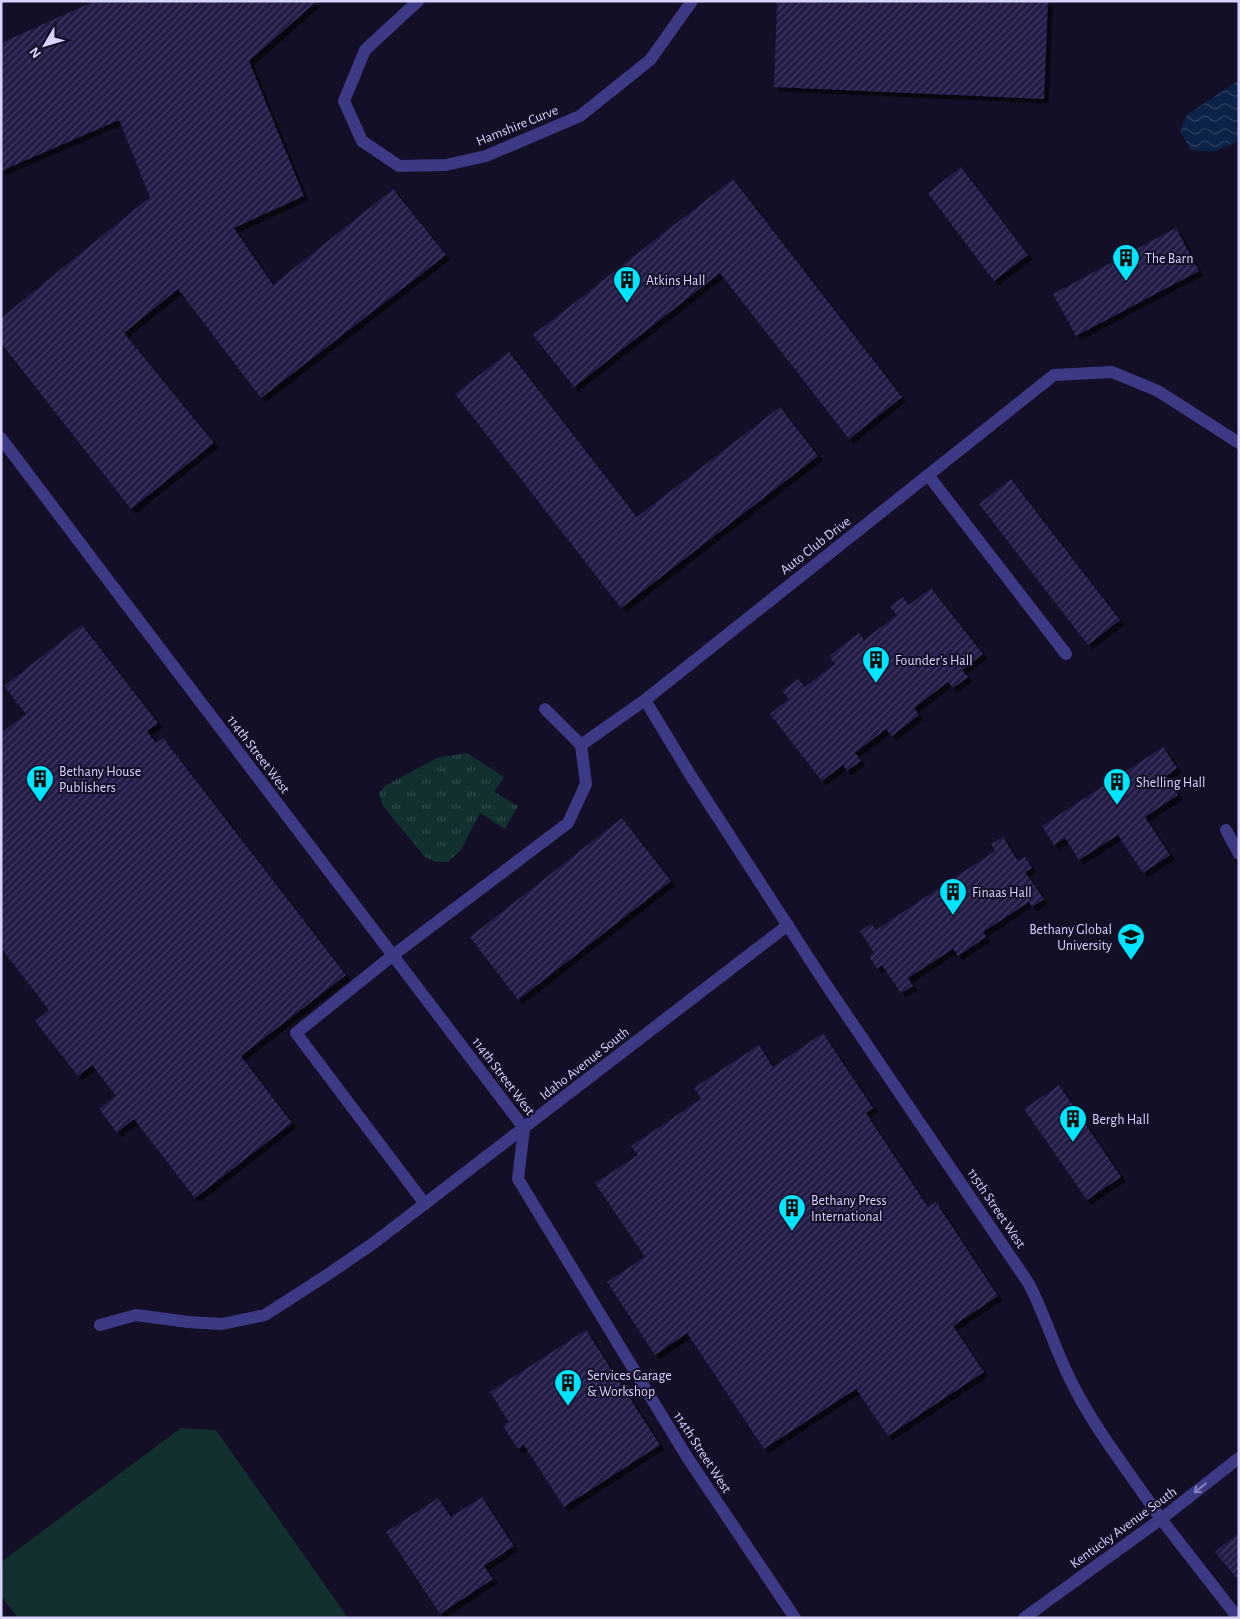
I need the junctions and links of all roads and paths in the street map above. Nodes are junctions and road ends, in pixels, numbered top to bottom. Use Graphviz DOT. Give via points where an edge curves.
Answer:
graph roads {
  1 [pos="418,1"];
  2 [pos="692,1"];
  3 [pos="1,438"];
  4 [pos="1239,443"];
  5 [pos="928,475"];
  6 [pos="1066,654"];
  7 [pos="645,700"];
  8 [pos="545,709"];
  9 [pos="581,744"];
  10 [pos="1226,830"];
  11 [pos="1239,854"];
  12 [pos="788,925"];
  13 [pos="392,956"];
  14 [pos="524,1128"];
  15 [pos="424,1204"];
  16 [pos="100,1325"];
  17 [pos="1239,1458"];
  18 [pos="1161,1519"];
  19 [pos="1028,1616"];
  20 [pos="795,1618"];
  21 [pos="1238,1618"];
  1 -- 2 [label="street, Hamshire Curve" via="365,50 344,101 362,141 399,166 446,165 486,156 580,116 650,60"];
  3 -- 13 [label="street, 114th Street West"];
  4 -- 5 [label="street, Auto Club Drive" via="1158,391 1112,372 1054,375"];
  5 -- 6 [label="street"];
  5 -- 7 [label="street, Auto Club Drive"];
  7 -- 9 [label="street, Auto Club Drive"];
  7 -- 12 [label="street"];
  8 -- 9 [label="street"];
  9 -- 13 [label="street" via="586,784 568,823"];
  10 -- 11 [label="street"];
  12 -- 14 [label="street, Idaho Avenue South"];
  12 -- 18 [label="street, 115th Street West" via="1029,1284 1073,1386"];
  13 -- 14 [label="street, 114th Street West"];
  13 -- 15 [label="street" via="296,1033"];
  14 -- 15 [label="street, Idaho Avenue South"];
  14 -- 20 [label="street, 114th Street West" via="518,1179 687,1457"];
  15 -- 16 [label="street, Idaho Avenue South" via="375,1242 266,1315 222,1324 136,1315"];
  17 -- 18 [label="street, Kentucky Avenue South, one-way"];
  18 -- 19 [label="street, Kentucky Avenue South"];
  18 -- 21 [label="street, 115th Street West"];
}
